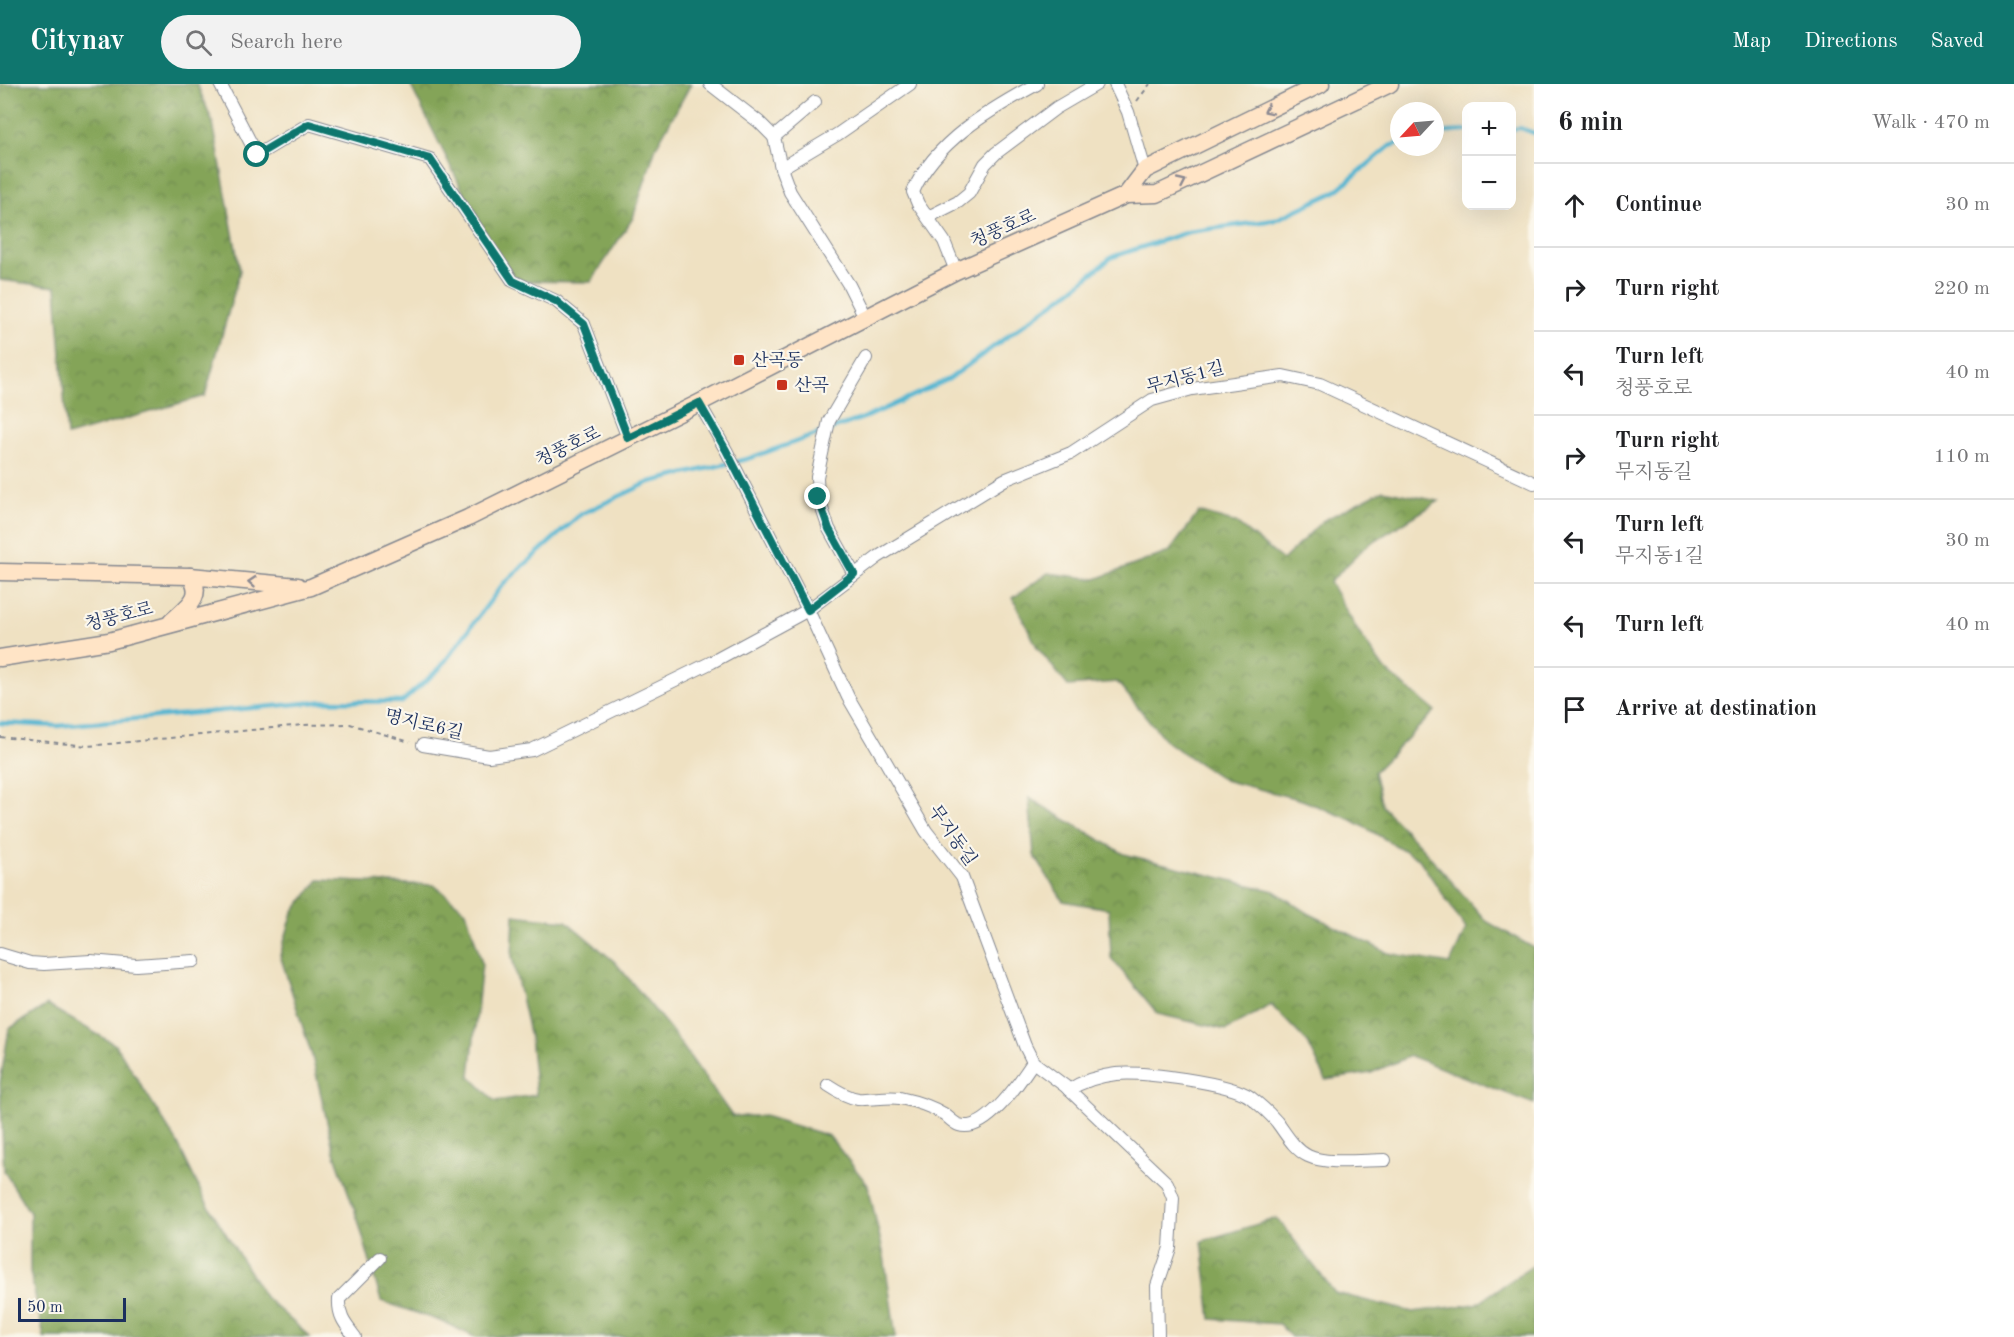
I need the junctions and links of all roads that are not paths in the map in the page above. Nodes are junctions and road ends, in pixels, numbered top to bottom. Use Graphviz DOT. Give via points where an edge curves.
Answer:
graph roads {
  1 [pos="220,84"];
  2 [pos="710,84"];
  3 [pos="910,84"];
  4 [pos="1037,84"];
  5 [pos="1097,84"];
  6 [pos="1115,84"];
  7 [pos="1321,84"];
  8 [pos="1390,84"];
  9 [pos="815,102"];
  10 [pos="774,137"];
  11 [pos="781,168"];
  12 [pos="1145,170"];
  13 [pos="1126,195"];
  14 [pos="928,216"];
  15 [pos="956,271"];
  16 [pos="865,317"];
  17 [pos="866,358"];
  18 [pos="699,403"];
  19 [pos="628,438"];
  20 [pos="1534,483"];
  21 [pos="0,572"];
  22 [pos="854,574"];
  23 [pos="190,576"];
  24 [pos="311,587"];
  25 [pos="808,610"];
  26 [pos="169,624"];
  27 [pos="0,657"];
  28 [pos="423,745"];
  29 [pos="0,954"];
  30 [pos="194,961"];
  31 [pos="1033,1062"];
  32 [pos="828,1085"];
  33 [pos="1069,1090"];
  34 [pos="1385,1160"];
  35 [pos="380,1258"];
  36 [pos="355,1337"];
  37 [pos="1158,1337"];
  1 -- 19 [label="street" via="257,155 309,124 430,159 513,281 556,301 584,324"];
  2 -- 10 [label="street"];
  3 -- 11 [label="street"];
  4 -- 14 [label="street" via="966,129 923,173 913,192"];
  5 -- 14 [label="street" via="1056,108 996,153 969,193"];
  6 -- 12 [label="street" via="1128,112"];
  7 -- 12 [label="main road, 청풍호로, one-way"];
  13 -- 8 [label="main road, 청풍호로, one-way" via="1157,194"];
  9 -- 10 [label="street"];
  10 -- 11 [label="street"];
  11 -- 16 [label="street" via="790,192"];
  12 -- 13 [label="main road, 청풍호로"];
  13 -- 15 [label="main road, 청풍호로"];
  14 -- 15 [label="street"];
  15 -- 16 [label="main road, 청풍호로"];
  16 -- 18 [label="main road, 청풍호로"];
  17 -- 22 [label="street" via="829,421 817,477 818,497 829,529"];
  18 -- 19 [label="main road, 청풍호로"];
  18 -- 25 [label="street, 무지동길"];
  19 -- 24 [label="main road, 청풍호로" via="468,518"];
  20 -- 22 [label="street, 무지동1길" via="1320,384 1283,376 1250,379 1152,400 1071,453 1004,480"];
  21 -- 23 [label="main road"];
  22 -- 25 [label="street, 무지동1길"];
  24 -- 23 [label="main road, one-way"];
  23 -- 26 [label="main road" via="197,593"];
  24 -- 26 [label="main road, 청풍호로"];
  25 -- 28 [label="street, 명지로6길" via="532,750 489,756"];
  25 -- 31 [label="street, 무지동길" via="848,697 926,831 962,877"];
  26 -- 27 [label="main road, 청풍호로" via="109,641"];
  29 -- 30 [label="street" via="44,964"];
  31 -- 32 [label="street" via="1003,1103 972,1125 959,1125 918,1103 897,1098 858,1099"];
  31 -- 33 [label="street, 무지동길"];
  33 -- 34 [label="street" via="1082,1082 1119,1073 1150,1074 1225,1087 1249,1096 1307,1156 1326,1160"];
  33 -- 37 [label="street, 무지동길" via="1167,1183 1173,1198 1170,1248 1157,1286"];
  35 -- 36 [label="street" via="339,1299 341,1319"];
}
